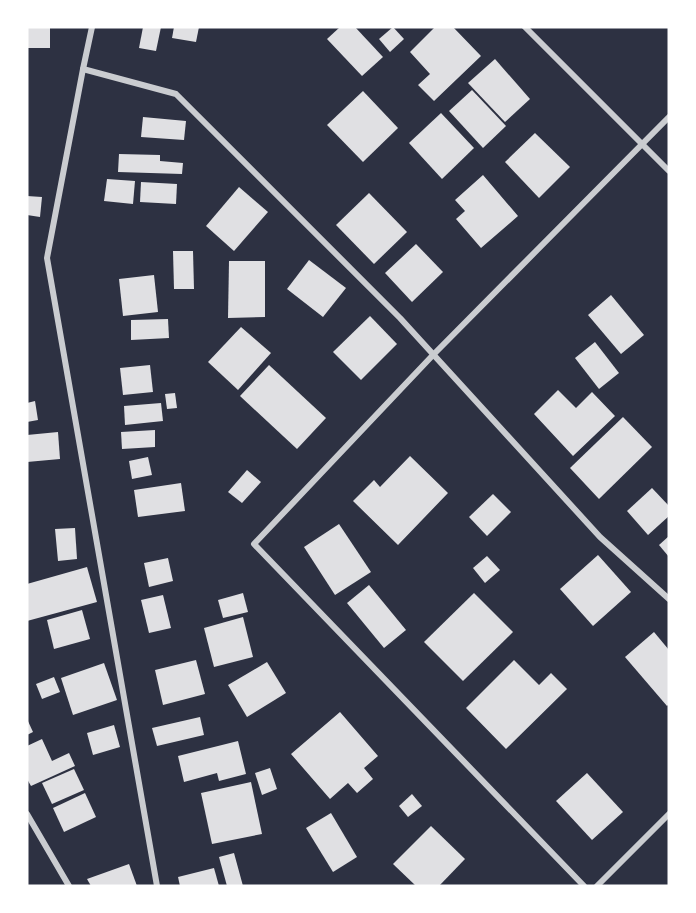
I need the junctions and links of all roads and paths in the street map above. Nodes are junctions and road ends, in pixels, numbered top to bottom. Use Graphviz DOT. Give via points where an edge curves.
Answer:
graph roads {
  1 [pos="92,27"];
  2 [pos="525,27"];
  3 [pos="83,69"];
  4 [pos="669,117"];
  5 [pos="642,144"];
  6 [pos="669,171"];
  7 [pos="433,355"];
  8 [pos="669,599"];
  9 [pos="27,813"];
  10 [pos="669,814"];
  11 [pos="69,886"];
  12 [pos="158,886"];
  13 [pos="584,886"];
  14 [pos="597,886"];
  1 -- 3 [label="street"];
  2 -- 5 [label="street"];
  3 -- 7 [label="street" via="176,94"];
  3 -- 12 [label="street" via="47,258"];
  4 -- 5 [label="street"];
  5 -- 6 [label="street"];
  5 -- 7 [label="street"];
  7 -- 8 [label="street" via="600,537"];
  7 -- 13 [label="street" via="254,544"];
  9 -- 11 [label="street"];
  10 -- 14 [label="street"];
}
